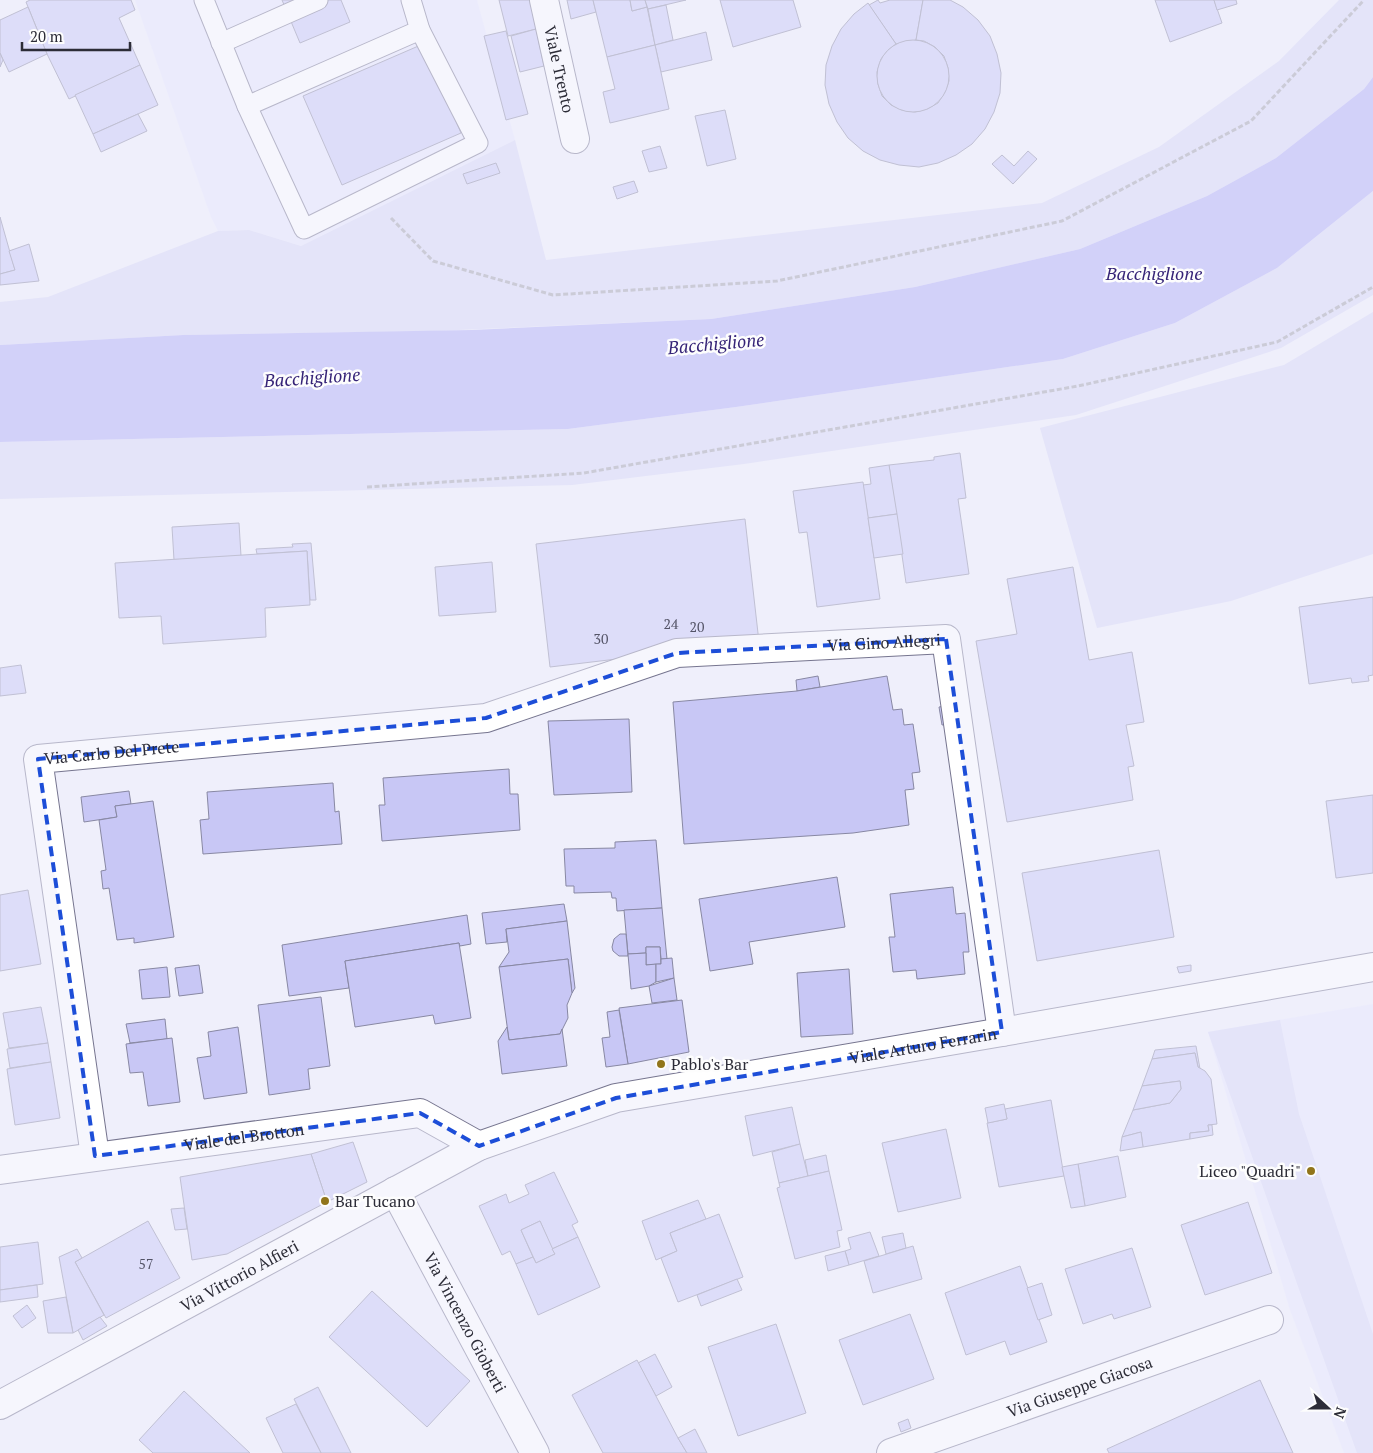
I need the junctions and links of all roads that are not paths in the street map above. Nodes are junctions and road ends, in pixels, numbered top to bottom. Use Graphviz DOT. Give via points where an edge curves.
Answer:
graph roads {
  1 [pos="204,0"];
  2 [pos="318,0"];
  3 [pos="411,0"];
  4 [pos="544,0"];
  5 [pos="420,30"];
  6 [pos="221,42"];
  7 [pos="247,106"];
  8 [pos="575,138"];
  9 [pos="523,706"];
  10 [pos="1373,966"];
  11 [pos="1002,1032"];
  12 [pos="479,1146"];
  13 [pos="95,1156"];
  14 [pos="0,1170"];
  15 [pos="395,1190"];
  16 [pos="1269,1320"];
  17 [pos="0,1405"];
  18 [pos="897,1452"];
  19 [pos="535,1453"];
  1 -- 6 [label="lane"];
  2 -- 6 [label="lane"];
  3 -- 5 [label="lane"];
  4 -- 8 [label="street, Viale Trento"];
  5 -- 7 [label="lane"];
  5 -- 7 [label="lane" via="478,142 304,229"];
  6 -- 7 [label="lane"];
  9 -- 11 [label="street, Via Gino Allegri" via="677,653 946,639"];
  9 -- 13 [label="street, Via Carlo Del Prete" via="486,718 38,759"];
  10 -- 11 [label="street, Viale Arturo Ferrarin"];
  11 -- 12 [label="street, Viale Arturo Ferrarin" via="616,1098"];
  12 -- 13 [label="street, Viale del Brotton" via="420,1113"];
  12 -- 15 [label="street, Via Vittorio Alfieri"];
  13 -- 14 [label="street, Viale del Brotton"];
  15 -- 17 [label="street, Via Vittorio Alfieri"];
  15 -- 19 [label="street, Via Vincenzo Gioberti"];
  16 -- 18 [label="street, Via Giuseppe Giacosa"];
}
